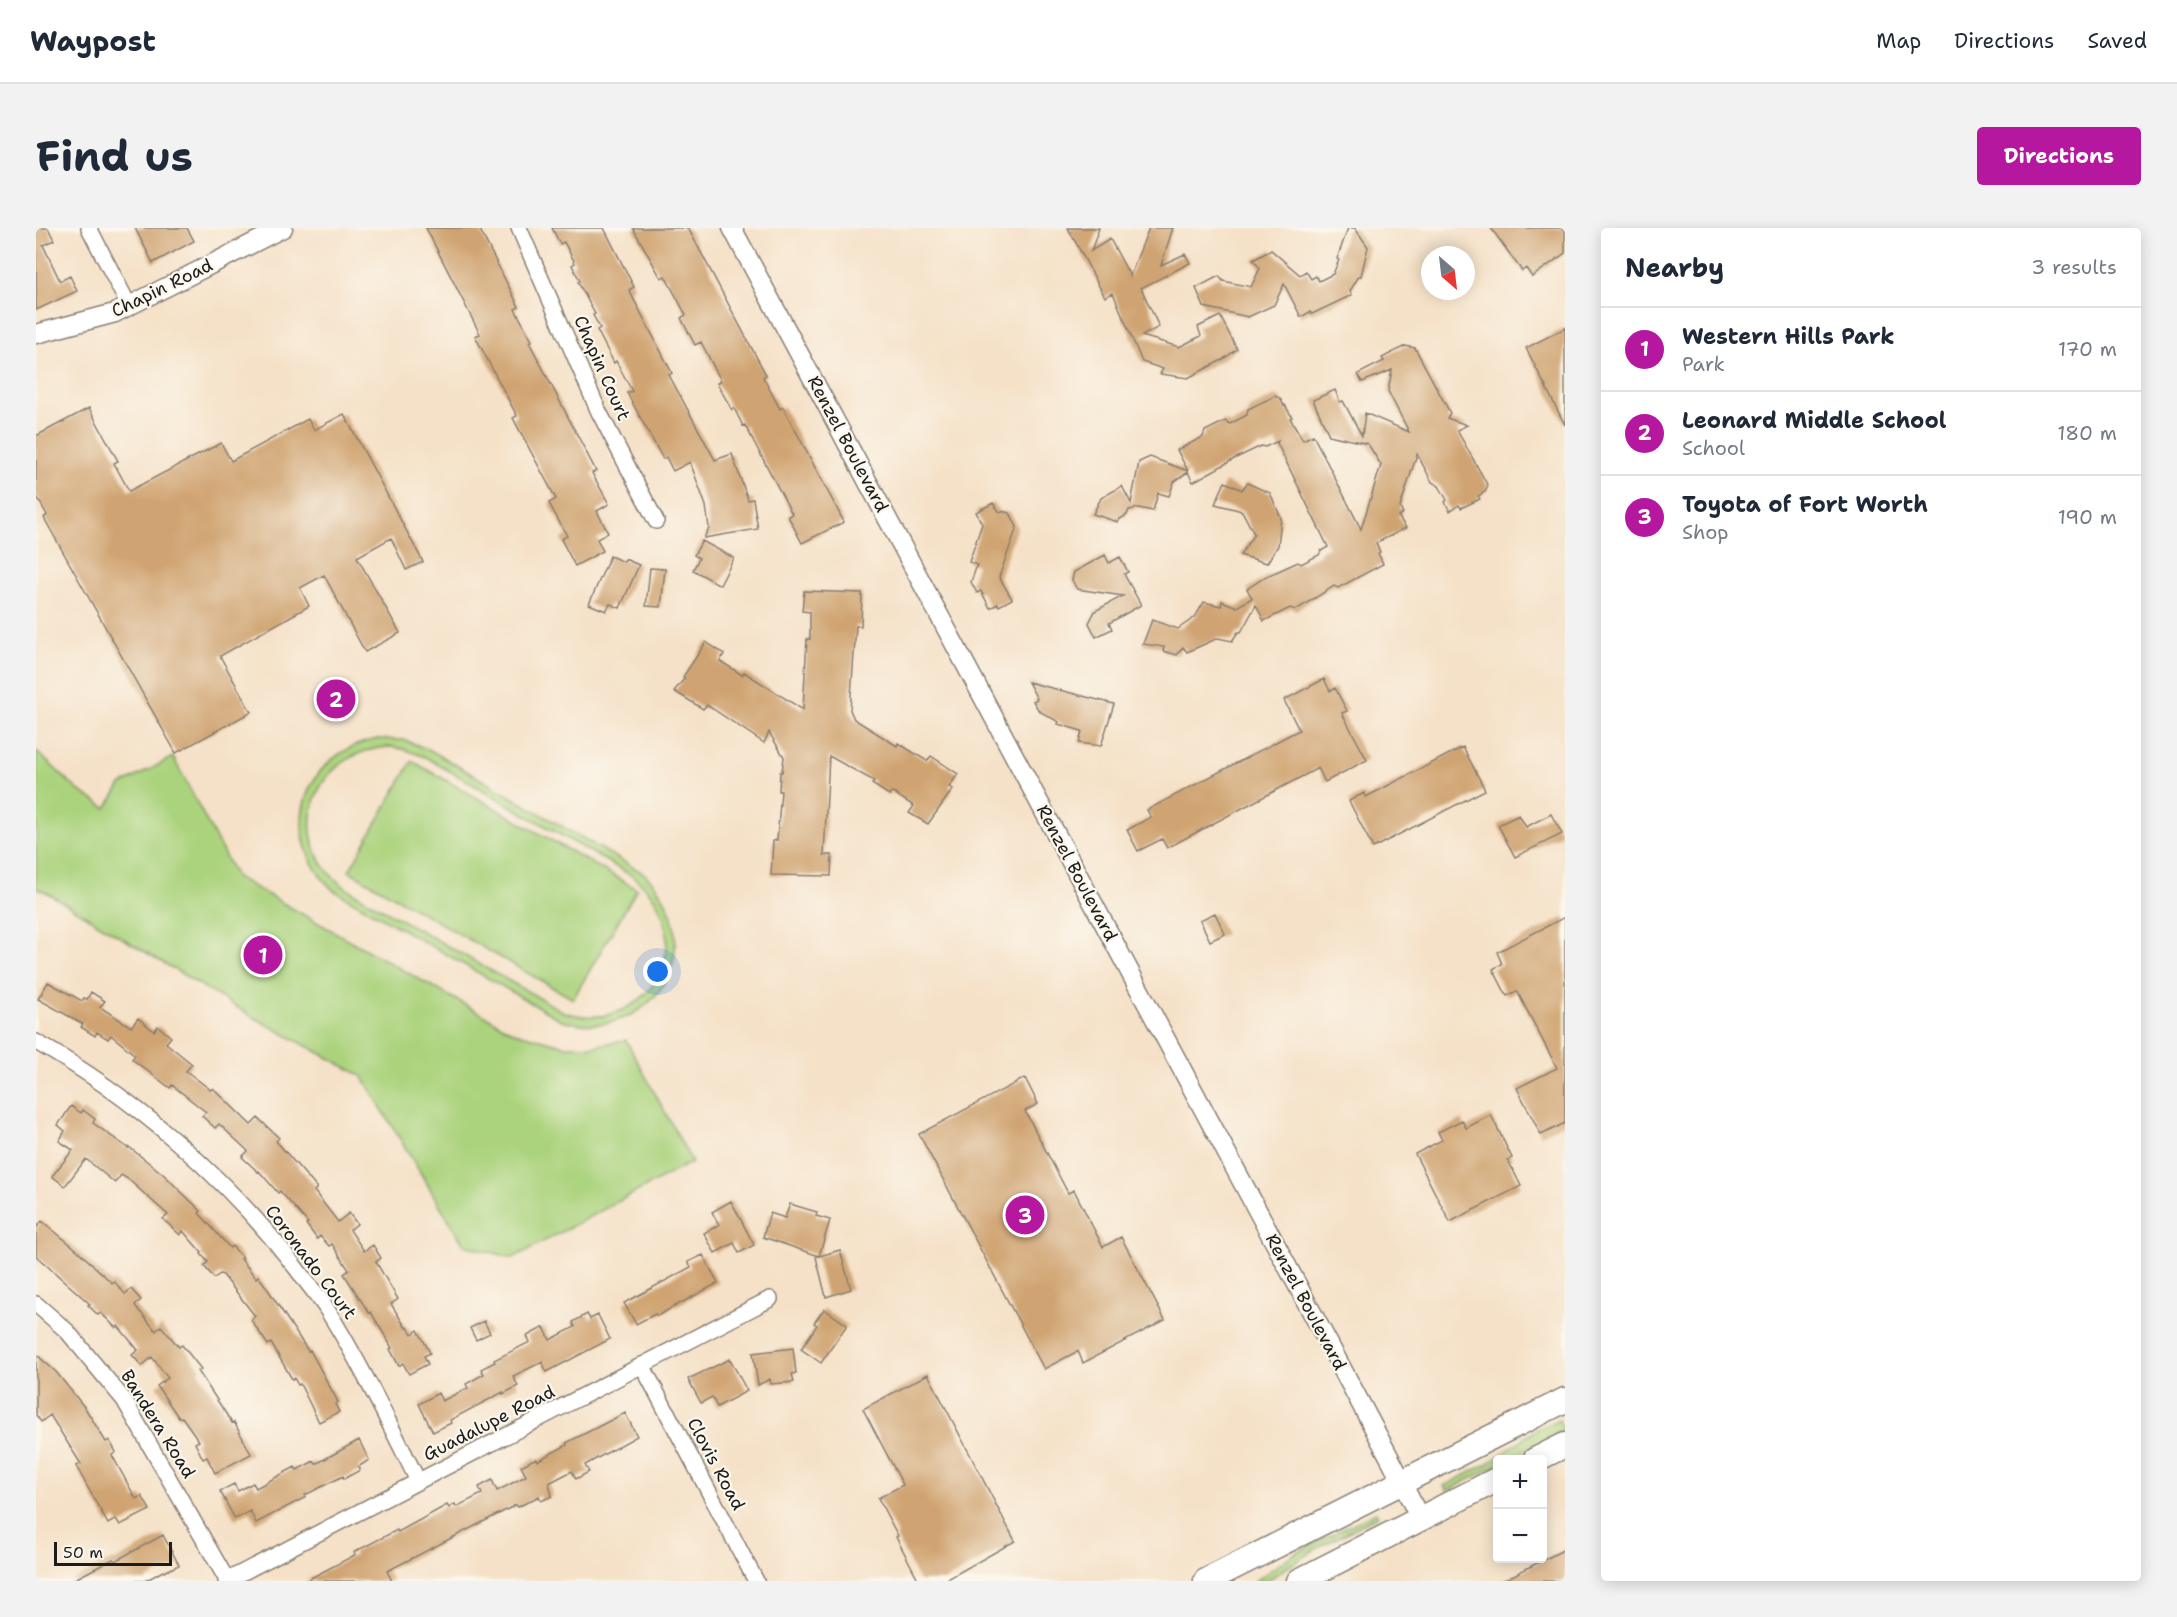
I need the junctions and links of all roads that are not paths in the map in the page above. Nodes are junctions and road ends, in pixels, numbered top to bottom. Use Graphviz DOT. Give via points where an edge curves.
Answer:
graph roads {
  1 [pos="89,228"];
  2 [pos="283,228"];
  3 [pos="519,228"];
  4 [pos="732,228"];
  5 [pos="129,306"];
  6 [pos="36,334"];
  7 [pos="656,521"];
  8 [pos="36,1042"];
  9 [pos="770,1299"];
  10 [pos="36,1304"];
  11 [pos="642,1365"];
  12 [pos="1565,1400"];
  13 [pos="1565,1445"];
  14 [pos="1545,1455"];
  15 [pos="418,1481"];
  16 [pos="1402,1481"];
  17 [pos="1493,1481"];
  18 [pos="1420,1519"];
  19 [pos="227,1581"];
  20 [pos="756,1581"];
  21 [pos="1206,1581"];
  22 [pos="1299,1581"];
  1 -- 5 [label="street"];
  2 -- 5 [label="street, Chapin Road"];
  3 -- 7 [label="street, Chapin Court" via="599,412"];
  4 -- 16 [label="street, Renzel Boulevard"];
  5 -- 6 [label="street, Chapin Road" via="85,323"];
  8 -- 15 [label="street, Coronado Court" via="114,1092 205,1167 266,1230 325,1306"];
  9 -- 11 [label="street, Guadalupe Road"];
  10 -- 19 [label="street, Bandera Road" via="67,1331 124,1400"];
  11 -- 15 [label="street, Guadalupe Road"];
  11 -- 20 [label="street, Clovis Road"];
  12 -- 16 [label="main road"];
  13 -- 14 [label="main road"];
  15 -- 19 [label="street, Guadalupe Road"];
  16 -- 18 [label="street, Renzel Boulevard"];
  16 -- 21 [label="main road"];
  17 -- 18 [label="main road"];
  18 -- 22 [label="main road"];
}
